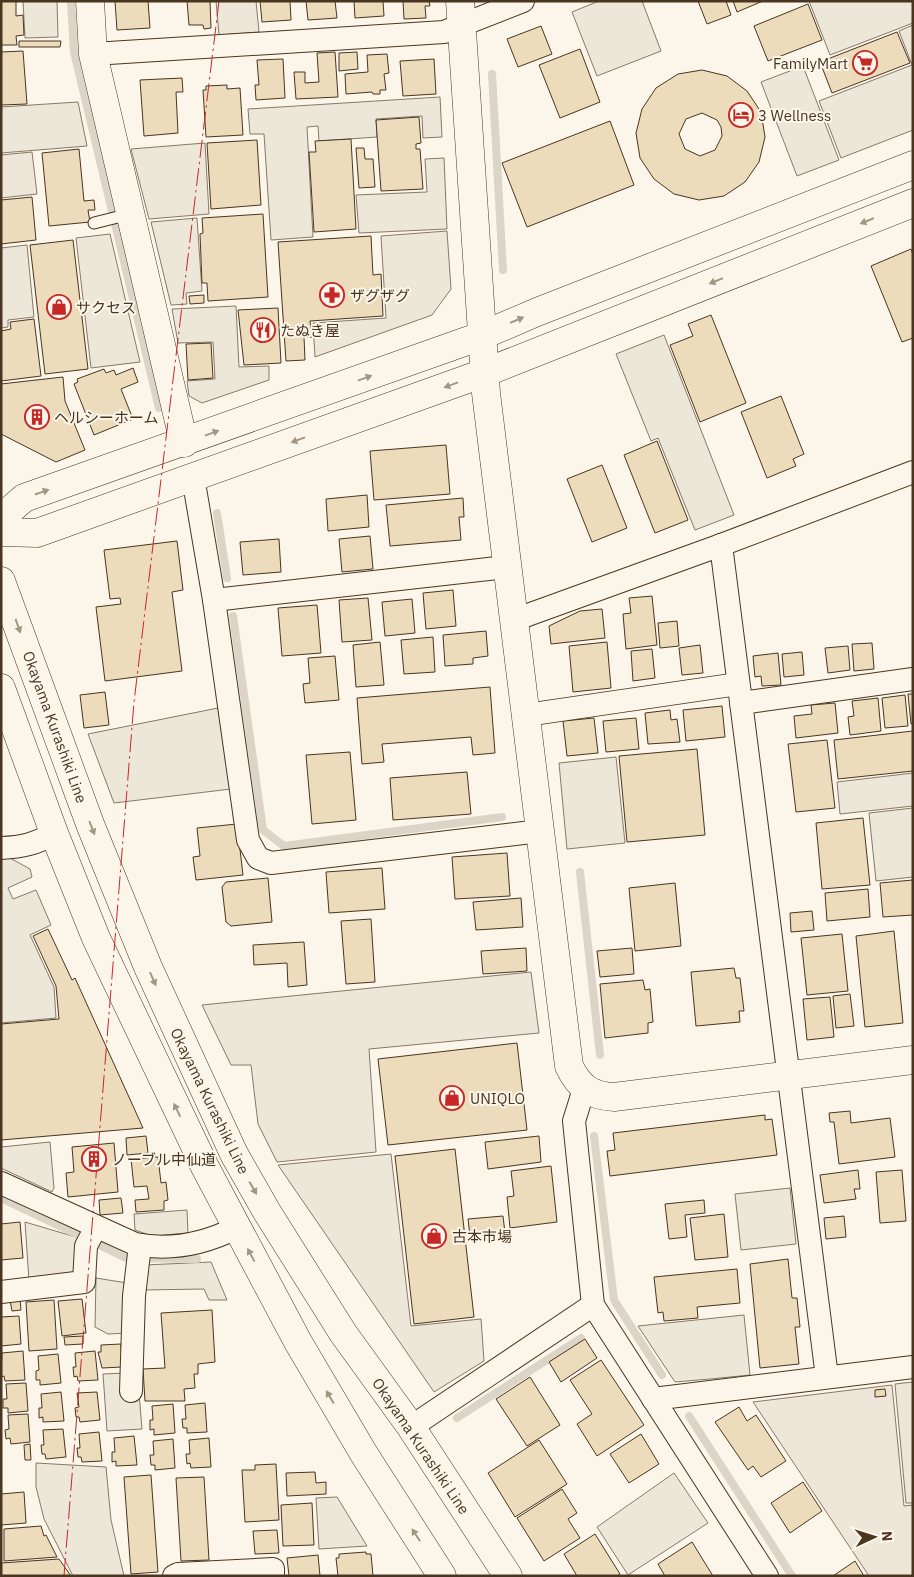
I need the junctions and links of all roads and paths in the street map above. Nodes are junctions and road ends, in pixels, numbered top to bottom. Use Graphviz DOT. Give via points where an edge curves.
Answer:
graph roads {
  1 [pos="90,1"];
  2 [pos="523,1"];
  3 [pos="461,13"];
  4 [pos="93,54"];
  5 [pos="913,165"];
  6 [pos="913,203"];
  7 [pos="481,336"];
  8 [pos="484,373"];
  9 [pos="184,443"];
  10 [pos="913,472"];
  11 [pos="193,477"];
  12 [pos="1,518"];
  13 [pos="1,532"];
  14 [pos="722,545"];
  15 [pos="506,567"];
  16 [pos="1,581"];
  17 [pos="214,600"];
  18 [pos="514,620"];
  19 [pos="913,679"];
  20 [pos="1,688"];
  21 [pos="740,693"];
  22 [pos="526,715"];
  23 [pos="540,831"];
  24 [pos="54,833"];
  25 [pos="1,848"];
  26 [pos="913,1060"];
  27 [pos="788,1074"];
  28 [pos="584,1089"];
  29 [pos="1,1182"];
  30 [pos="236,1228"];
  31 [pos="91,1236"];
  32 [pos="138,1254"];
  33 [pos="1,1292"];
  34 [pos="593,1305"];
  35 [pos="913,1366"];
  36 [pos="827,1377"];
  37 [pos="131,1390"];
  38 [pos="653,1399"];
  39 [pos="411,1427"];
  40 [pos="174,1576"];
  41 [pos="273,1576"];
  42 [pos="442,1576"];
  43 [pos="508,1576"];
  44 [pos="767,1576"];
  1 -- 4 [label="street"];
  2 -- 3 [label="street"];
  3 -- 4 [label="street" via="444,32"];
  3 -- 7 [label="street"];
  4 -- 9 [label="street" via="112,219"];
  7 -- 5 [label="street, one-way"];
  6 -- 8 [label="street, one-way"];
  7 -- 8 [label="street"];
  9 -- 7 [label="street, one-way"];
  8 -- 11 [label="street, one-way"];
  8 -- 15 [label="street"];
  12 -- 9 [label="street, one-way" via="24,498"];
  10 -- 14 [label="street"];
  11 -- 13 [label="street" via="37,532"];
  11 -- 17 [label="street"];
  14 -- 18 [label="street"];
  14 -- 21 [label="street"];
  15 -- 17 [label="street"];
  15 -- 18 [label="street"];
  16 -- 39 [label="street, Okayama Kurashiki Line, one-way" via="90,824 148,967 234,1154 343,1333"];
  17 -- 23 [label="street" via="248,840 258,858 271,863"];
  18 -- 22 [label="street"];
  19 -- 21 [label="street"];
  20 -- 24 [label="street"];
  21 -- 22 [label="street"];
  21 -- 27 [label="street"];
  22 -- 23 [label="street"];
  23 -- 28 [label="street" via="569,1066"];
  24 -- 25 [label="street" via="26,846"];
  30 -- 24 [label="street, one-way" via="96,938"];
  26 -- 27 [label="street"];
  27 -- 28 [label="street" via="614,1097 599,1097"];
  27 -- 36 [label="street"];
  28 -- 34 [label="street" via="574,1121"];
  29 -- 31 [label="street"];
  30 -- 32 [label="street" via="213,1240 153,1248"];
  42 -- 30 [label="street, one-way" via="364,1454"];
  31 -- 32 [label="street"];
  31 -- 33 [label="street" via="84,1282"];
  32 -- 37 [label="street"];
  34 -- 38 [label="street"];
  34 -- 39 [label="street"];
  35 -- 36 [label="street"];
  36 -- 38 [label="street"];
  38 -- 44 [label="street"];
  39 -- 43 [label="street, Okayama Kurashiki Line"];
  40 -- 41 [label="street" via="273,1569"];
}
